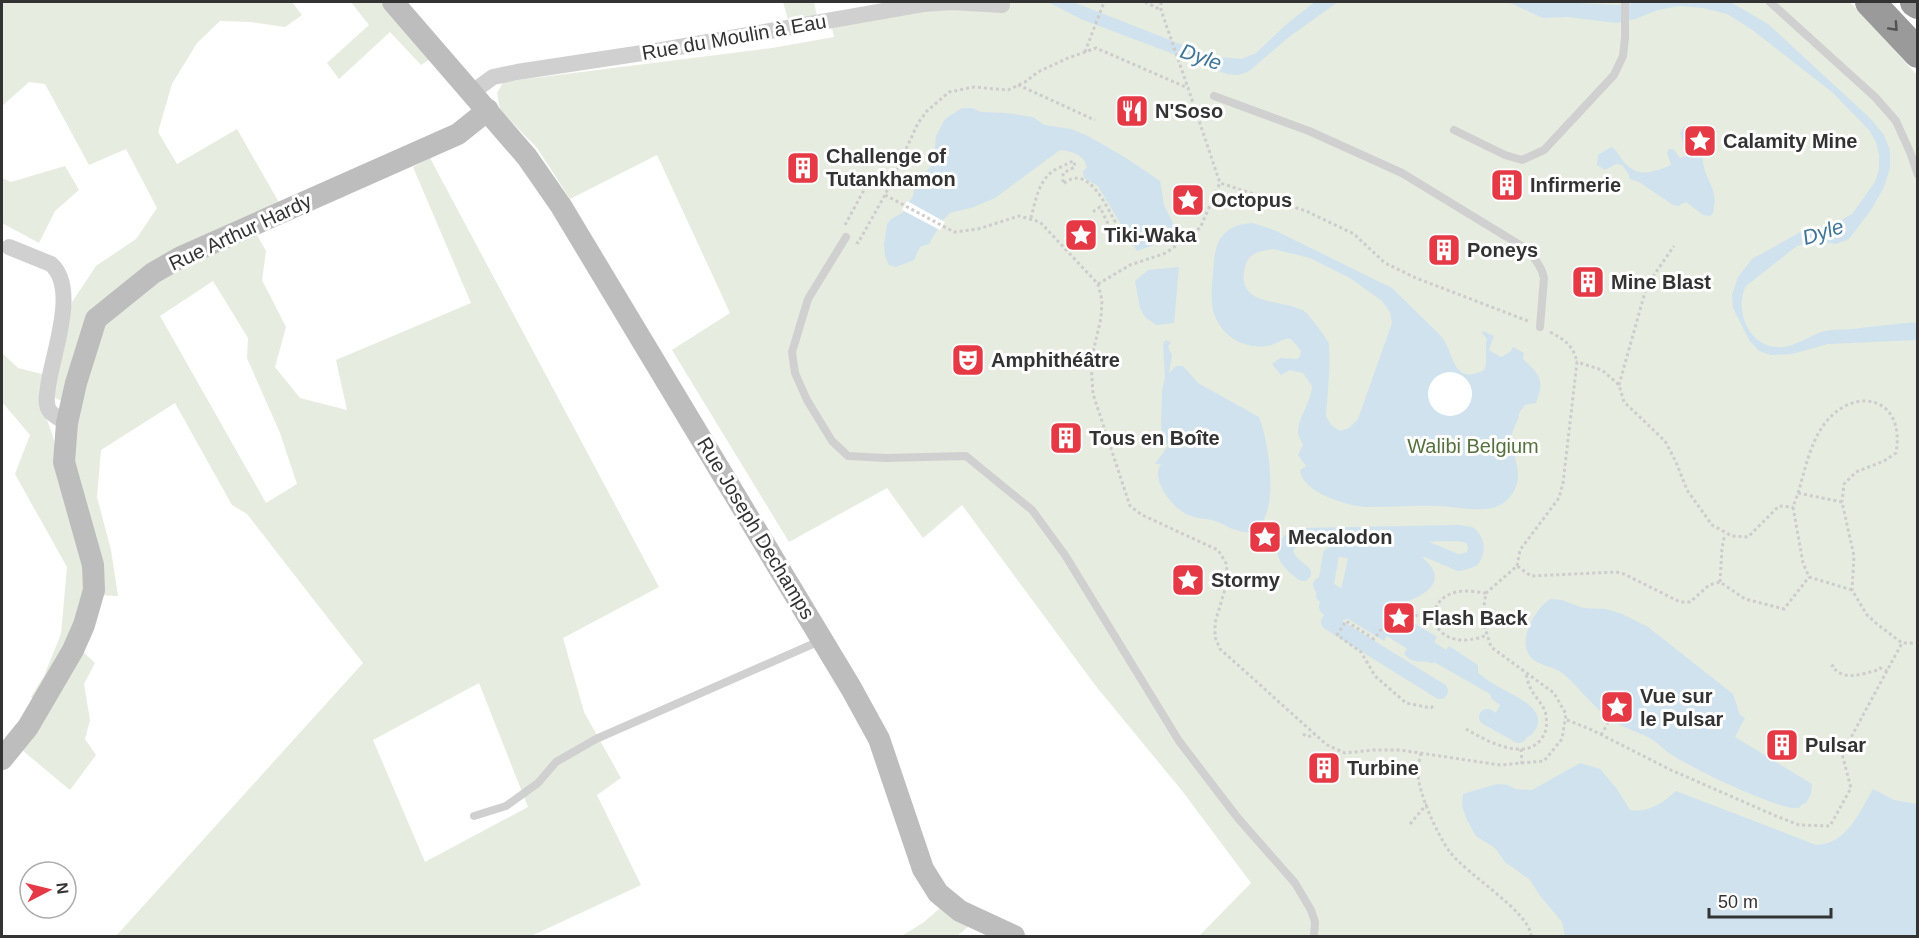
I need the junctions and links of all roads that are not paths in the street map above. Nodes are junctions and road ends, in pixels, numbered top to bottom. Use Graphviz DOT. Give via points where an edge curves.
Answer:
graph roads {
  1 [pos="393,2"];
  2 [pos="1625,2"];
  3 [pos="1770,2"];
  4 [pos="1870,2"];
  5 [pos="1005,3"];
  6 [pos="1917,53"];
  7 [pos="471,93"];
  8 [pos="1214,96"];
  9 [pos="488,110"];
  10 [pos="1454,130"];
  11 [pos="1917,175"];
  12 [pos="846,237"];
  13 [pos="9,247"];
  14 [pos="1540,327"];
  15 [pos="67,423"];
  16 [pos="823,640"];
  17 [pos="2,759"];
  18 [pos="474,816"];
  19 [pos="1014,936"];
  20 [pos="1314,936"];
  1 -- 7 [label="street, Rue Joseph Dechamps"];
  2 -- 10 [label="lane" via="1623,56 1614,75 1544,150 1522,160"];
  3 -- 11 [label="lane" via="1875,97 1896,121"];
  4 -- 6 [label="highway, one-way"];
  5 -- 7 [label="street, Rue du Moulin à Eau" via="905,6 517,72 493,77"];
  7 -- 9 [label="street, Rue Joseph Dechamps"];
  8 -- 14 [label="lane" via="1309,130 1402,173 1525,248 1543,272"];
  9 -- 15 [label="street, Rue Arthur Hardy" via="458,134 153,273 96,319"];
  9 -- 16 [label="street, Rue Joseph Dechamps" via="561,206"];
  12 -- 20 [label="lane" via="807,299 792,352 795,373 807,400 832,441 848,456 966,456 1032,510 1065,555 1179,741 1237,818 1295,883 1311,910"];
  13 -- 15 [label="street" via="51,264 63,280 63,306 46,402 50,412"];
  15 -- 17 [label="street, Rue Arthur Hardy" via="64,462 93,565 94,590 73,650 28,728"];
  16 -- 18 [label="lane" via="596,739 556,762 538,783 506,806"];
  16 -- 19 [label="street, Rue Joseph Dechamps" via="879,740 924,869 938,892 960,911"];
}
